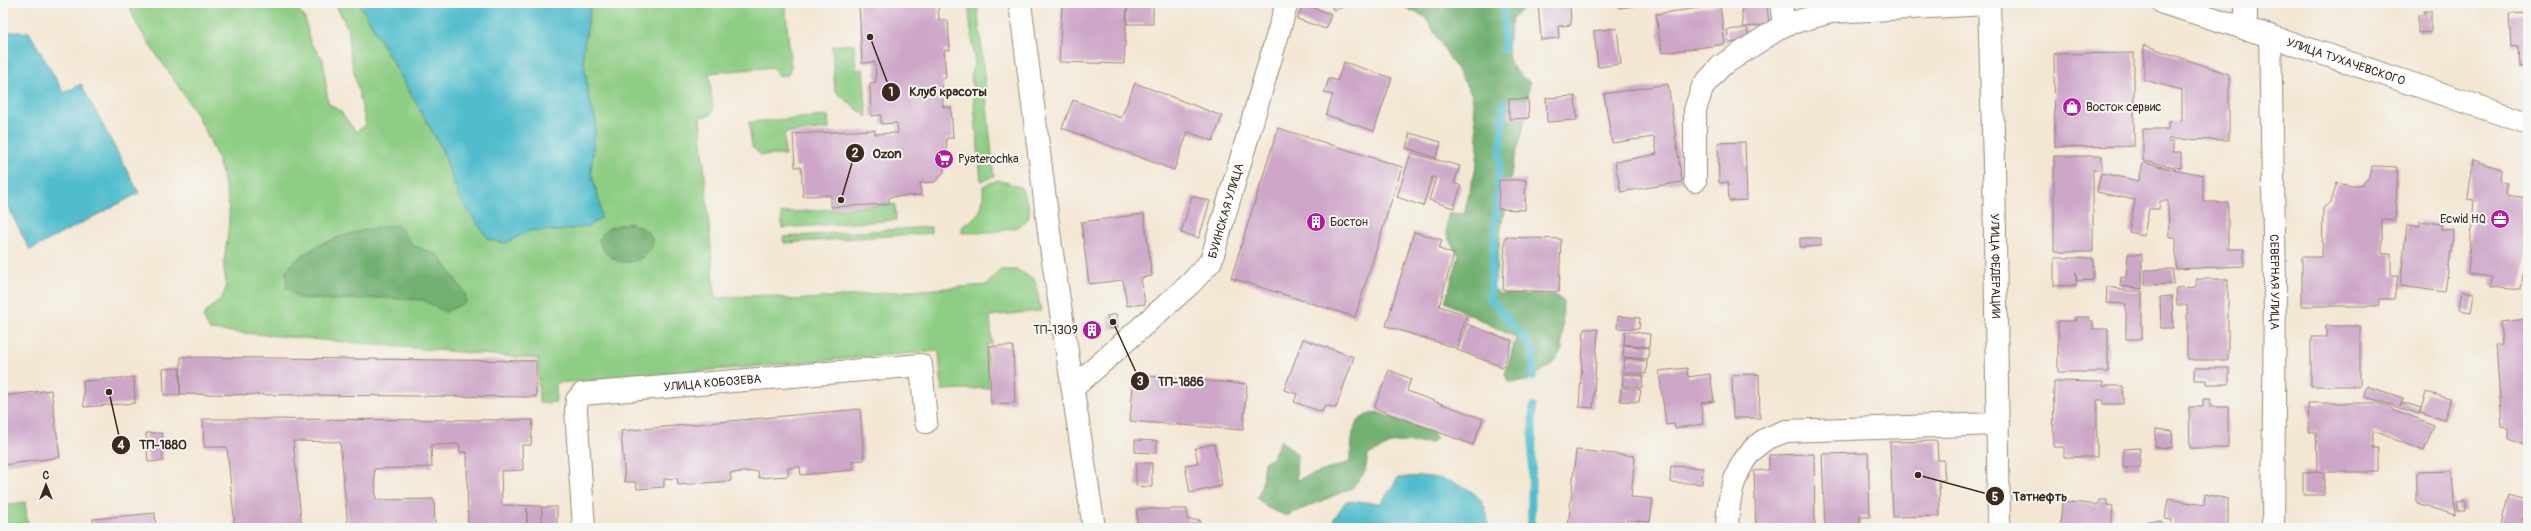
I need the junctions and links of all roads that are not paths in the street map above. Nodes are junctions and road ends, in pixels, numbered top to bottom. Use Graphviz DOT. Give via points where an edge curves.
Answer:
graph roads {
  1 [pos="1020,3"];
  2 [pos="1287,3"];
  3 [pos="1781,3"];
  4 [pos="2163,3"];
  5 [pos="2246,3"];
  6 [pos="1989,4"];
  7 [pos="1784,25"];
  8 [pos="2246,29"];
  9 [pos="2270,36"];
  10 [pos="2528,123"];
  11 [pos="1695,181"];
  12 [pos="1073,388"];
  13 [pos="926,422"];
  14 [pos="1998,424"];
  15 [pos="584,528"];
  16 [pos="1094,528"];
  17 [pos="1727,528"];
  18 [pos="1999,528"];
  19 [pos="2273,528"];
  1 -- 12 [label="street" via="1051,247"];
  2 -- 12 [label="street, БУИНСКАЯ УЛИЦА" via="1211,261"];
  3 -- 7 [label="street"];
  4 -- 8 [label="street, УЛИЦА ТУХАЧЕВСКОГО"];
  5 -- 8 [label="street"];
  6 -- 7 [label="street" via="1831,12"];
  6 -- 14 [label="street, УЛИЦА ФЕДЕРАЦИИ"];
  7 -- 11 [label="street" via="1721,66 1703,86 1695,110"];
  8 -- 9 [label="street, УЛИЦА ТУХАЧЕВСКОГО"];
  9 -- 10 [label="street, УЛИЦА ТУХАЧЕВСКОГО"];
  9 -- 19 [label="street, СЕВЕРНАЯ УЛИЦА" via="2275,282"];
  12 -- 16 [label="street"];
  13 -- 15 [label="street, УЛИЦА КОБОЗЕВА" via="921,365 582,394 577,400 576,410"];
  14 -- 17 [label="street" via="1786,432 1763,441 1746,457 1734,481"];
  14 -- 18 [label="street, УЛИЦА ФЕДЕРАЦИИ"];
}
